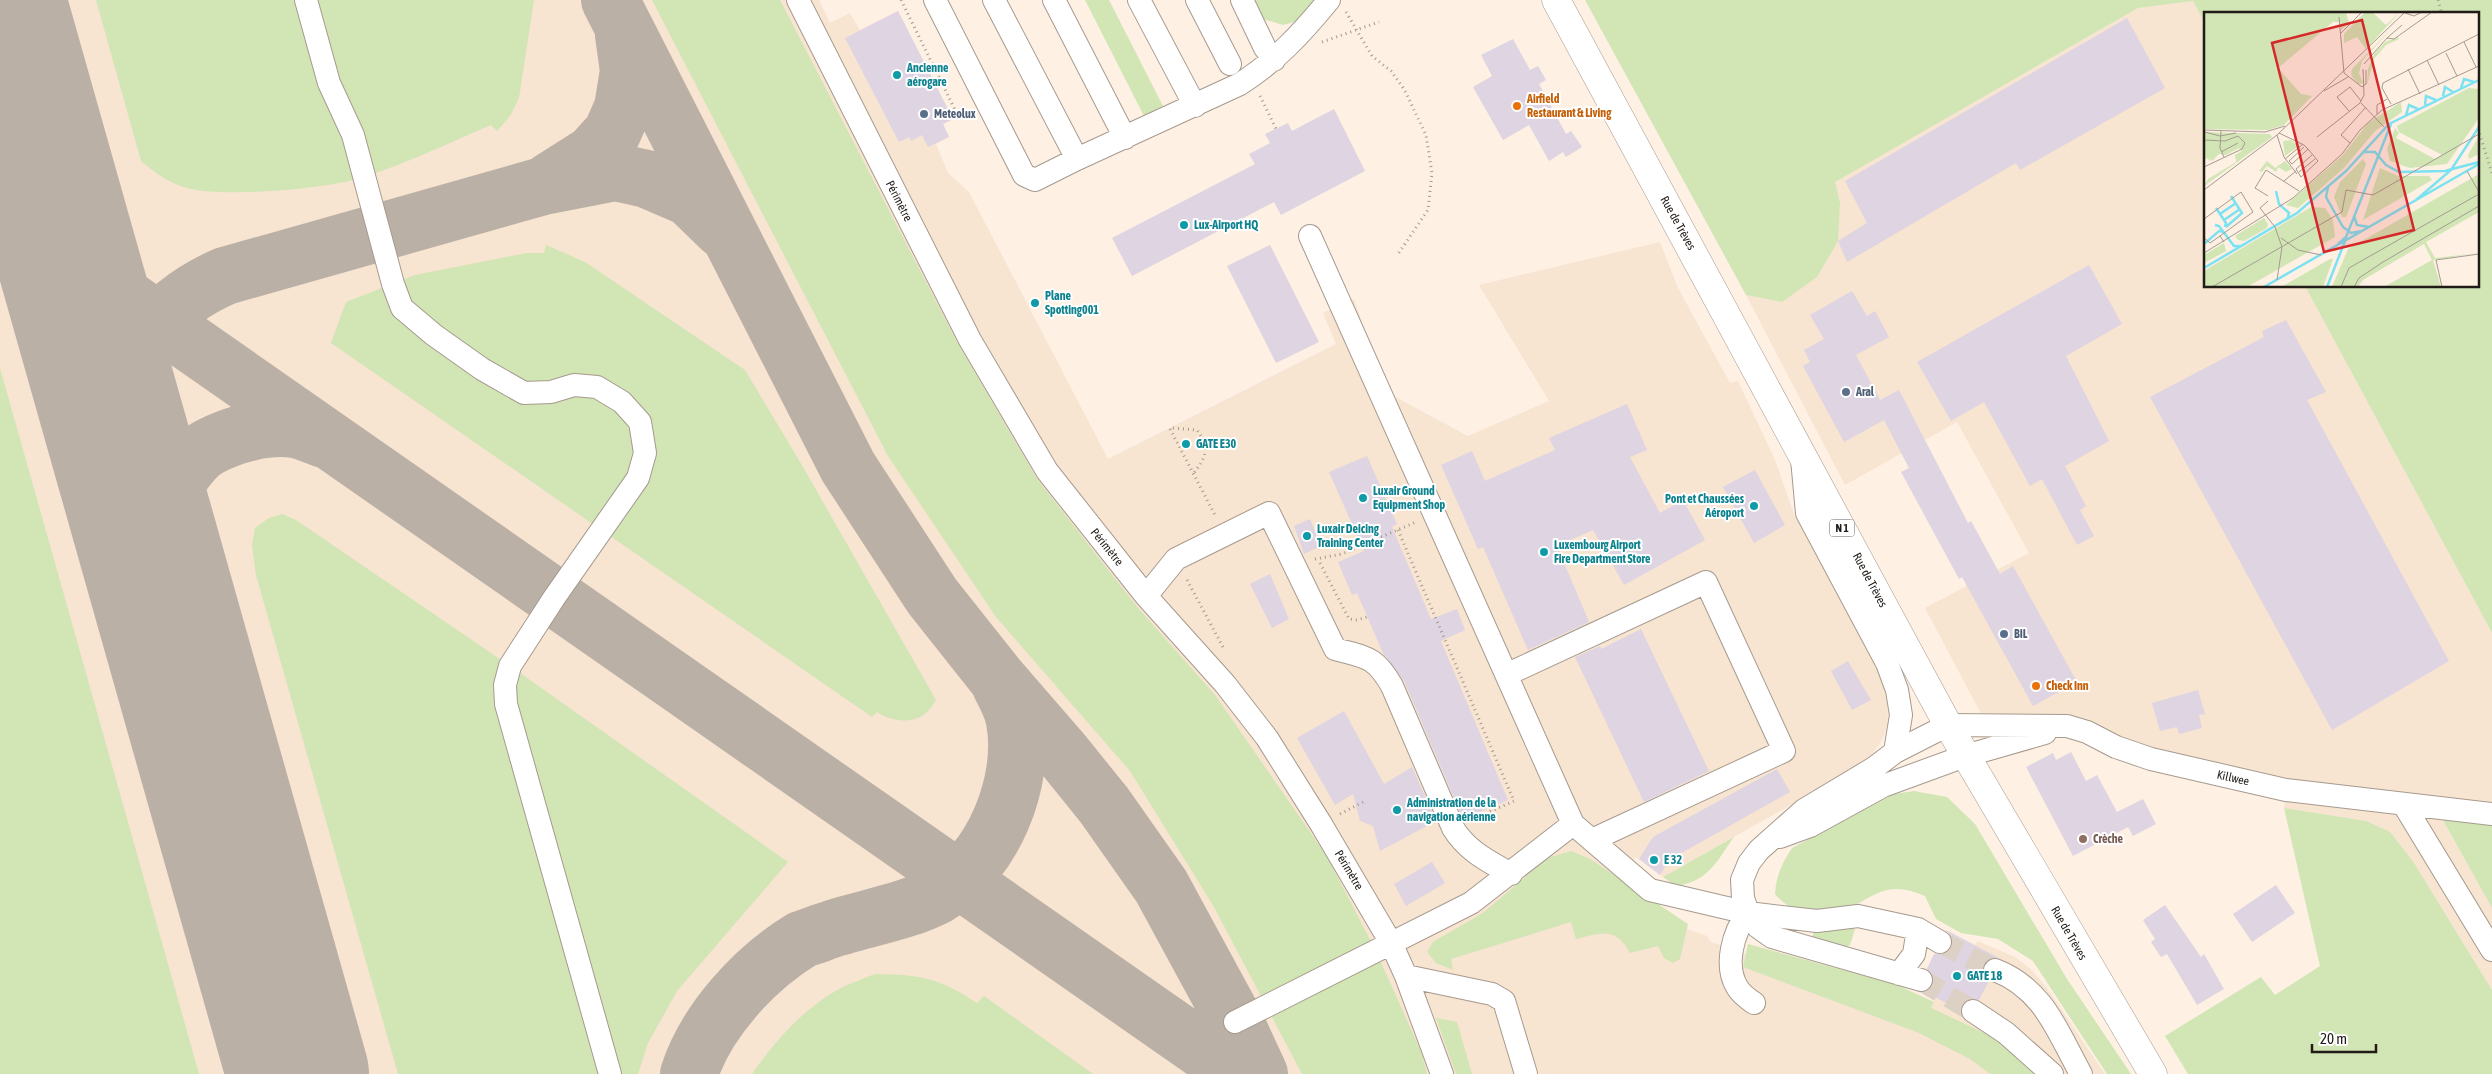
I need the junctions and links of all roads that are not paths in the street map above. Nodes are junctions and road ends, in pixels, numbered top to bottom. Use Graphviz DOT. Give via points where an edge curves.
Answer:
graph roads {
  1 [pos="306,0"];
  2 [pos="798,0"];
  3 [pos="935,0"];
  4 [pos="994,0"];
  5 [pos="1054,0"];
  6 [pos="1139,0"];
  7 [pos="1198,0"];
  8 [pos="1242,0"];
  9 [pos="1556,0"];
  10 [pos="1337,4"];
  11 [pos="1274,60"];
  12 [pos="1230,64"];
  13 [pos="1195,106"];
  14 [pos="1125,138"];
  15 [pos="1076,159"];
  16 [pos="1310,236"];
  17 [pos="1802,453"];
  18 [pos="1146,596"];
  19 [pos="1508,674"];
  20 [pos="1948,725"];
  21 [pos="2067,726"];
  22 [pos="1895,752"];
  23 [pos="1965,756"];
  24 [pos="2404,805"];
  25 [pos="2492,814"];
  26 [pos="1574,824"];
  27 [pos="1592,840"];
  28 [pos="1773,840"];
  29 [pos="1512,874"];
  30 [pos="1748,913"];
  31 [pos="1918,929"];
  32 [pos="1940,942"];
  33 [pos="1391,943"];
  34 [pos="2492,950"];
  35 [pos="1995,970"];
  36 [pos="1900,974"];
  37 [pos="1406,976"];
  38 [pos="1921,980"];
  39 [pos="1754,1003"];
  40 [pos="1973,1011"];
  41 [pos="1235,1022"];
  42 [pos="610,1074"];
  43 [pos="1442,1074"];
  44 [pos="1526,1074"];
  45 [pos="2052,1074"];
  46 [pos="2081,1074"];
  47 [pos="2153,1074"];
  1 -- 42 [label="street" via="329,83 354,135 402,308 434,336 524,393 551,392 574,385 597,387 622,402 640,422 645,452 638,478 539,620 510,666 506,685 506,704"];
  2 -- 18 [label="street, Périmètre" via="975,348 1046,470"];
  3 -- 15 [label="street" via="1024,175 1035,180"];
  4 -- 15 [label="street"];
  5 -- 14 [label="street"];
  6 -- 13 [label="street"];
  7 -- 12 [label="street"];
  8 -- 11 [label="street"];
  9 -- 17 [label="main road, Rue de Trèves / N 1"];
  10 -- 11 [label="street"];
  11 -- 13 [label="street" via="1250,78"];
  13 -- 14 [label="street"];
  14 -- 15 [label="street"];
  16 -- 19 [label="street"];
  17 -- 20 [label="main road, Rue de Trèves / N 1"];
  17 -- 22 [label="street" via="1807,513 1887,663 1898,690 1901,716"];
  18 -- 29 [label="street" via="1176,559 1269,513 1335,649 1376,662 1392,686 1461,842"];
  18 -- 33 [label="street, Périmètre" via="1225,684 1267,738"];
  19 -- 26 [label="street"];
  19 -- 27 [label="street" via="1706,582 1784,751"];
  20 -- 21 [label="street, Killwee"];
  20 -- 22 [label="street"];
  20 -- 23 [label="main road, Rue de Trèves / N 1"];
  21 -- 23 [label="street"];
  21 -- 24 [label="street, Killwee" via="2151,759 2286,790"];
  22 -- 28 [label="street" via="1804,810"];
  23 -- 28 [label="street" via="1883,786 1810,826"];
  23 -- 47 [label="main road, Rue de Trèves / N 1"];
  24 -- 25 [label="street, Killwee"];
  24 -- 34 [label="street"];
  26 -- 27 [label="street"];
  26 -- 29 [label="street"];
  27 -- 30 [label="street" via="1650,890"];
  28 -- 30 [label="street" via="1759,850 1742,880"];
  29 -- 33 [label="street" via="1471,903"];
  30 -- 31 [label="street" via="1816,921 1858,916"];
  30 -- 36 [label="street" via="1758,927 1772,937"];
  30 -- 39 [label="street" via="1732,946 1732,972 1737,987"];
  31 -- 32 [label="street"];
  31 -- 36 [label="street" via="1914,954"];
  33 -- 37 [label="street, Périmètre"];
  33 -- 41 [label="street"];
  35 -- 46 [label="street" via="2015,978 2036,996"];
  36 -- 38 [label="street"];
  37 -- 43 [label="street, Périmètre"];
  37 -- 44 [label="street" via="1492,994 1504,1001"];
  40 -- 45 [label="street" via="2006,1032"];
}
